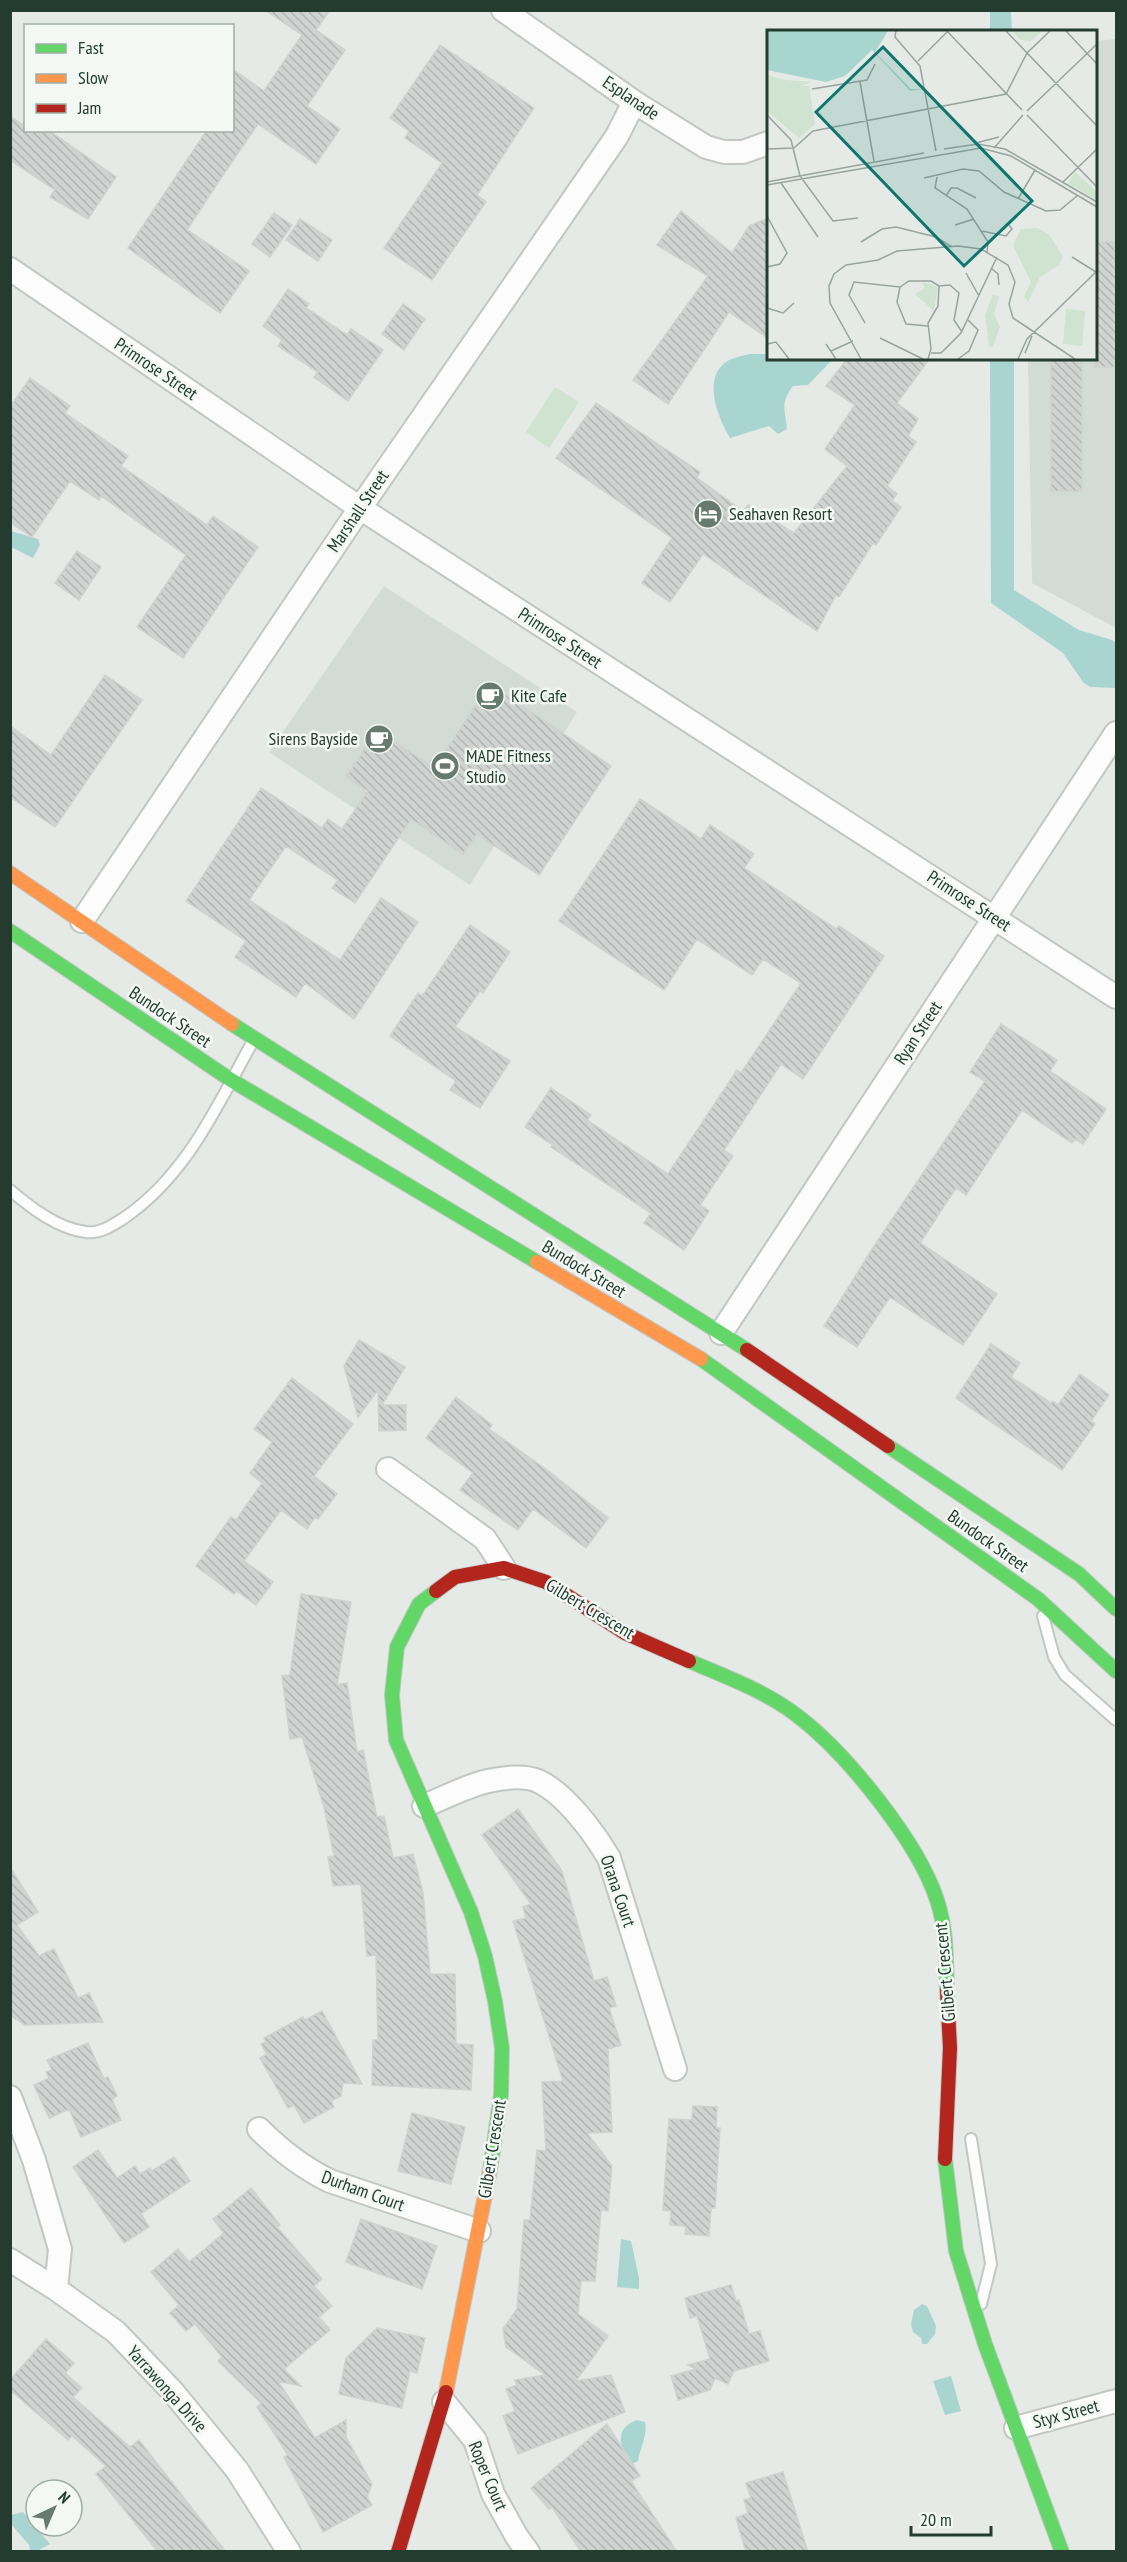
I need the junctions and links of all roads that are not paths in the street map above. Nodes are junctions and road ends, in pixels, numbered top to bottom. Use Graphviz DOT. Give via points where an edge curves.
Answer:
graph roads {
  1 [pos="503,10"];
  2 [pos="634,102"];
  3 [pos="767,143"];
  4 [pos="10,269"];
  5 [pos="360,508"];
  6 [pos="1116,733"];
  7 [pos="10,873"];
  8 [pos="994,918"];
  9 [pos="82,921"];
  10 [pos="10,931"];
  11 [pos="1116,997"];
  12 [pos="254,1040"];
  13 [pos="231,1080"];
  14 [pos="10,1190"];
  15 [pos="721,1333"];
  16 [pos="388,1469"];
  17 [pos="504,1568"];
  18 [pos="1079,1574"];
  19 [pos="1116,1593"];
  20 [pos="1038,1599"];
  21 [pos="1116,1609"];
  22 [pos="1116,1671"];
  23 [pos="1116,1720"];
  24 [pos="424,1806"];
  25 [pos="675,2069"];
  26 [pos="10,2097"];
  27 [pos="259,2129"];
  28 [pos="971,2139"];
  29 [pos="479,2231"];
  30 [pos="10,2260"];
  31 [pos="56,2289"];
  32 [pos="978,2319"];
  33 [pos="1116,2401"];
  34 [pos="444,2402"];
  35 [pos="1016,2428"];
  36 [pos="289,2552"];
  37 [pos="398,2552"];
  38 [pos="528,2552"];
  39 [pos="1062,2552"];
  1 -- 2 [label="street, Esplanade"];
  2 -- 3 [label="street, Esplanade" via="706,147 744,152"];
  2 -- 5 [label="street, Marshall Street" via="617,136"];
  4 -- 5 [label="street, Primrose Street"];
  5 -- 8 [label="street, Primrose Street"];
  5 -- 9 [label="street, Marshall Street"];
  6 -- 8 [label="street, Ryan Street"];
  7 -- 9 [label="main road, Bundock Street"];
  8 -- 11 [label="street, Primrose Street"];
  8 -- 15 [label="street, Ryan Street"];
  9 -- 12 [label="main road, Bundock Street"];
  10 -- 13 [label="main road, Bundock Street"];
  12 -- 13 [label="lane"];
  12 -- 15 [label="main road, Bundock Street"];
  13 -- 14 [label="lane" via="188,1157 136,1209 109,1228 87,1233 64,1225"];
  13 -- 20 [label="main road, Bundock Street" via="702,1360"];
  15 -- 18 [label="main road, Bundock Street"];
  16 -- 17 [label="street" via="485,1539"];
  17 -- 24 [label="main road, Gilbert Crescent" via="455,1577 419,1604 397,1647 392,1695 396,1740"];
  17 -- 32 [label="main road, Gilbert Crescent" via="546,1582 625,1633 756,1690 798,1716 862,1782 918,1858 937,1900 945,1934 950,2048 945,2161 956,2251"];
  18 -- 19 [label="street"];
  18 -- 21 [label="main road, Bundock Street"];
  20 -- 22 [label="main road, Bundock Street"];
  20 -- 23 [label="lane" via="1054,1657 1065,1675"];
  24 -- 25 [label="street, Orana Court" via="487,1781 538,1781 563,1799 590,1827 609,1858"];
  24 -- 29 [label="main road, Gilbert Crescent" via="471,1912 485,1956 502,2048 501,2095"];
  26 -- 31 [label="street" via="34,2160 60,2249"];
  27 -- 29 [label="street, Durham Court" via="291,2157 330,2181"];
  28 -- 32 [label="lane" via="991,2264"];
  29 -- 34 [label="main road, Gilbert Crescent"];
  30 -- 31 [label="street, Yarrawonga Drive"];
  31 -- 36 [label="street, Yarrawonga Drive" via="116,2332 173,2392 237,2470"];
  32 -- 35 [label="main road, Gilbert Crescent"];
  33 -- 35 [label="street, Styx Street"];
  34 -- 37 [label="main road, Gilbert Crescent"];
  34 -- 38 [label="street, Roper Court" via="475,2440 492,2494"];
  35 -- 39 [label="main road, Gilbert Crescent"];
}
